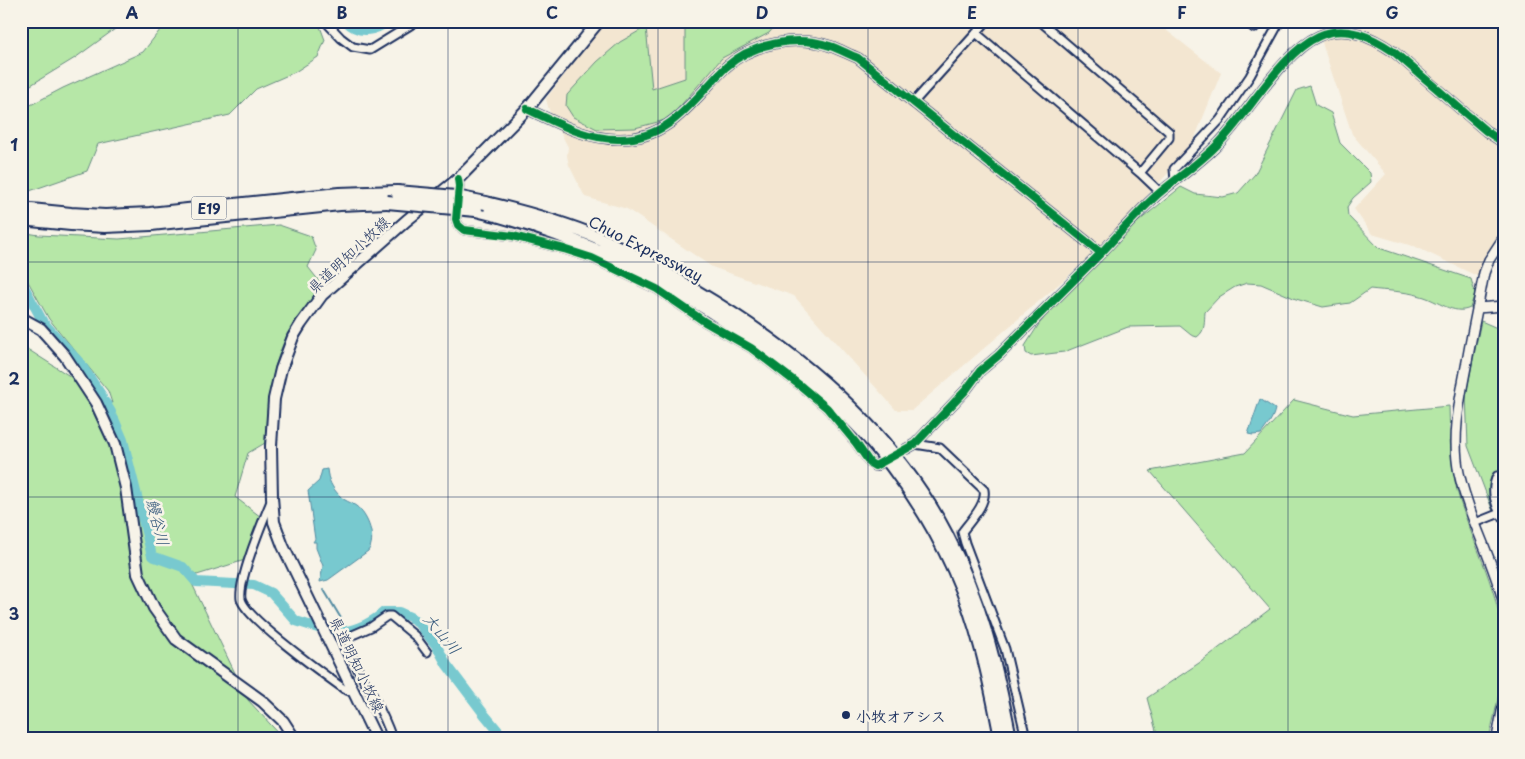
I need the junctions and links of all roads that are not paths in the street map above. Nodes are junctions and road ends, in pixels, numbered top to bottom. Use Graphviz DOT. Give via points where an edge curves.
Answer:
graph roads {
  1 [pos="325,21"];
  2 [pos="417,21"];
  3 [pos="599,21"];
  4 [pos="987,21"];
  5 [pos="1040,21"];
  6 [pos="1245,21"];
  7 [pos="1261,21"];
  8 [pos="1280,21"];
  9 [pos="976,33"];
  10 [pos="914,103"];
  11 [pos="526,109"];
  12 [pos="1504,143"];
  13 [pos="1140,173"];
  14 [pos="458,179"];
  15 [pos="1175,181"];
  16 [pos="1160,192"];
  17 [pos="481,206"];
  18 [pos="21,209"];
  19 [pos="21,218"];
  20 [pos="1504,237"];
  21 [pos="1101,253"];
  22 [pos="1504,306"];
  23 [pos="1477,308"];
  24 [pos="21,318"];
  25 [pos="916,444"];
  26 [pos="906,449"];
  27 [pos="878,465"];
  28 [pos="1498,476"];
  29 [pos="272,497"];
  30 [pos="1502,516"];
  31 [pos="1475,523"];
  32 [pos="1504,604"];
  33 [pos="427,652"];
  34 [pos="355,693"];
  35 [pos="1504,702"];
  36 [pos="294,738"];
  37 [pos="376,738"];
  38 [pos="392,738"];
  39 [pos="1001,738"];
  40 [pos="1010,738"];
  41 [pos="1026,738"];
  42 [pos="1497,738"];
  1 -- 2 [label="street" via="353,47 370,50"];
  3 -- 11 [label="main road, 県道明知小牧線"];
  4 -- 9 [label="street"];
  5 -- 13 [label="street" via="1169,132 1169,138"];
  6 -- 7 [label="street" via="1254,28"];
  8 -- 15 [label="street" via="1250,76 1220,120 1174,169"];
  9 -- 10 [label="street"];
  9 -- 13 [label="street"];
  10 -- 11 [label="street" via="858,58 830,46 805,41 776,43 752,51 728,66 679,117 659,130 641,136 620,139 576,132"];
  10 -- 21 [label="street"];
  11 -- 14 [label="main road, 県道明知小牧線"];
  12 -- 15 [label="street" via="1378,40 1354,32 1337,32 1321,35 1290,57 1219,144"];
  13 -- 16 [label="street"];
  14 -- 27 [label="street" via="456,219 464,230 513,236 564,249 592,258 657,288 704,322 751,348 802,387 827,408 870,463"];
  14 -- 29 [label="main road, 県道明知小牧線" via="322,295 301,324 281,369 274,399"];
  15 -- 16 [label="street"];
  16 -- 21 [label="street"];
  17 -- 18 [label="highway, Chuo Expressway / E19, bridge" via="456,197 397,192 330,195 106,216"];
  17 -- 19 [label="highway, Chuo Expressway / E19, bridge" via="387,202 340,204 105,226"];
  17 -- 39 [label="highway, Chuo Expressway / E19" via="591,246 672,288 771,352 839,407 900,476 954,570 979,636"];
  17 -- 40 [label="highway, Chuo Expressway / E19" via="551,220 596,237 674,278 777,344 865,422 915,484 962,566 987,634"];
  20 -- 23 [label="street" via="1488,260"];
  21 -- 25 [label="street" via="980,371"];
  22 -- 23 [label="street"];
  23 -- 31 [label="street" via="1459,400 1456,438 1459,471"];
  24 -- 36 [label="main road" via="41,329 65,356 96,403 115,444 126,488 138,574 154,608 176,638 262,701 283,721"];
  25 -- 26 [label="street"];
  25 -- 41 [label="street" via="940,448 984,490 982,503 962,532 1005,649"];
  28 -- 30 [label="street" via="1494,498"];
  29 -- 34 [label="main road, 県道明知小牧線" via="274,522 283,546"];
  29 -- 34 [label="street" via="247,568 241,600 254,616 311,664 344,689"];
  30 -- 31 [label="street"];
  31 -- 32 [label="street"];
  33 -- 38 [label="street" via="415,636 391,616 348,637 360,676"];
  34 -- 37 [label="main road, 県道明知小牧線"];
  35 -- 42 [label="street"];
}
